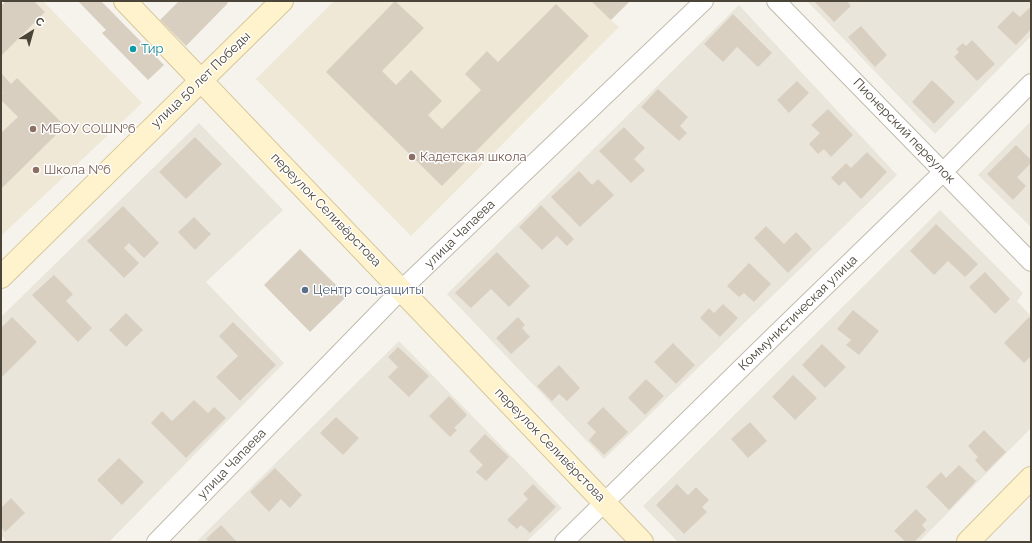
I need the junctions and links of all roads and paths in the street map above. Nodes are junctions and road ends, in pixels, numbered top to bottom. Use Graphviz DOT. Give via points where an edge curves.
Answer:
graph roads {
  1 [pos="125,1"];
  2 [pos="282,1"];
  3 [pos="704,1"];
  4 [pos="776,1"];
  5 [pos="201,80"];
  6 [pos="1031,83"];
  7 [pos="943,172"];
  8 [pos="1031,262"];
  9 [pos="1,277"];
  10 [pos="402,289"];
  11 [pos="1031,478"];
  12 [pos="604,503"];
  13 [pos="156,542"];
  14 [pos="564,542"];
  15 [pos="642,542"];
  16 [pos="968,542"];
  1 -- 5 [label="street, переулок Селивёрстова"];
  2 -- 5 [label="street, улица 50 лет Победы"];
  3 -- 10 [label="street, улица Чапаева"];
  4 -- 7 [label="street, Пионерский переулок"];
  5 -- 9 [label="street, улица 50 лет Победы"];
  5 -- 10 [label="street, переулок Селивёрстова"];
  6 -- 7 [label="street, Коммунистическая улица"];
  7 -- 8 [label="street, Пионерский переулок"];
  7 -- 12 [label="street, Коммунистическая улица"];
  10 -- 12 [label="street, переулок Селивёрстова"];
  10 -- 13 [label="street, улица Чапаева"];
  11 -- 16 [label="street"];
  12 -- 14 [label="street, Коммунистическая улица"];
  12 -- 15 [label="street, переулок Селивёрстова"];
}
